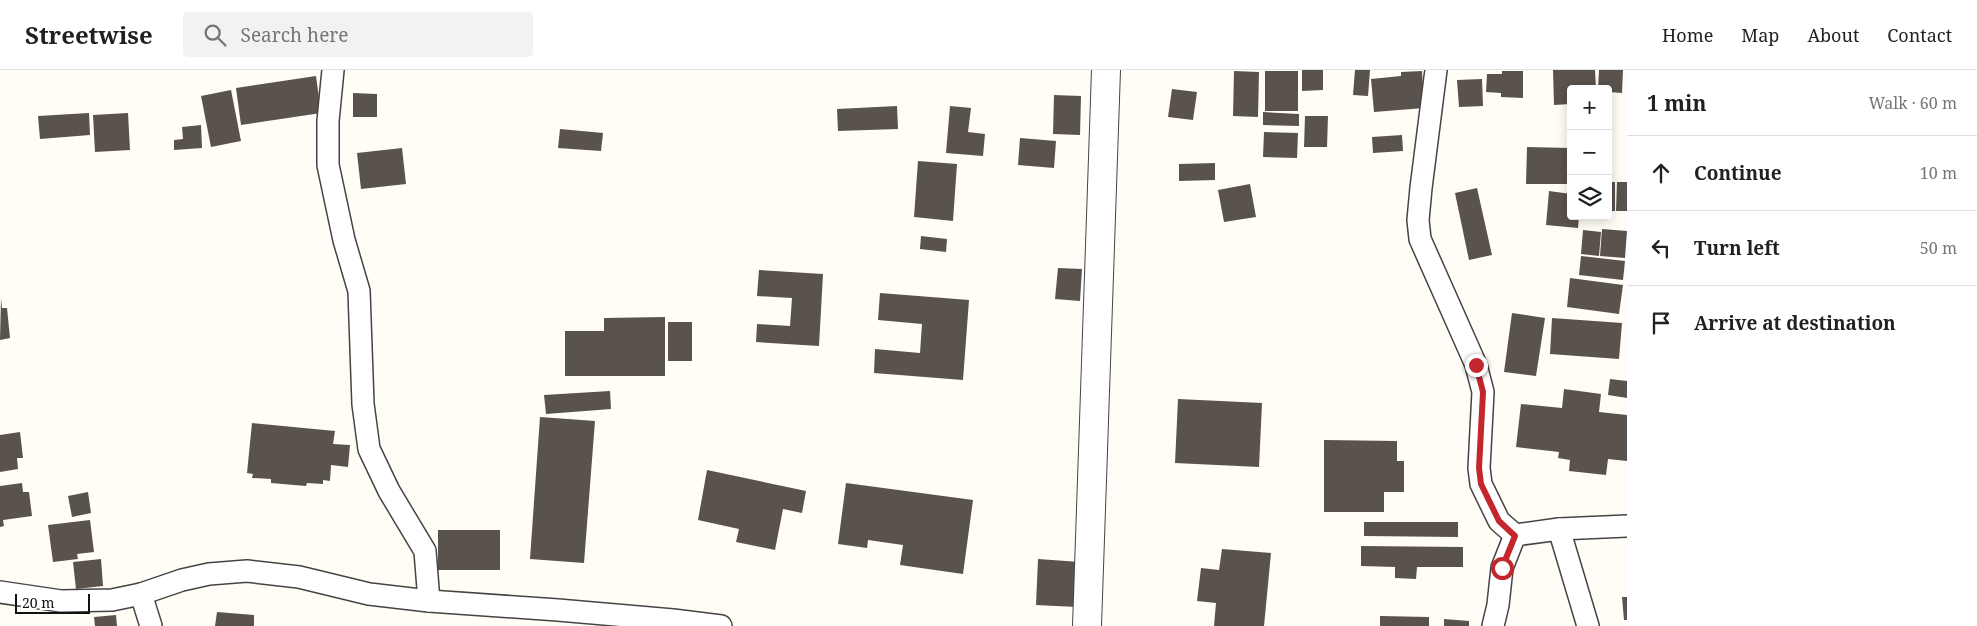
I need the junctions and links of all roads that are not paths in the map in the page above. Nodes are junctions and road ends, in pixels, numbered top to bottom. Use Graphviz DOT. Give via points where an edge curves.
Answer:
graph roads {
  1 [pos="334,70"];
  2 [pos="1106,70"];
  3 [pos="1436,70"];
  4 [pos="1627,526"];
  5 [pos="1559,529"];
  6 [pos="1515,536"];
  7 [pos="0,592"];
  8 [pos="141,594"];
  9 [pos="428,601"];
  10 [pos="673,623"];
  11 [pos="151,626"];
  12 [pos="721,626"];
  13 [pos="1087,626"];
  14 [pos="1493,626"];
  15 [pos="1588,626"];
  1 -- 9 [label="street" via="328,121 328,165 359,291 363,404 369,449 389,492 425,551"];
  2 -- 13 [label="street"];
  3 -- 6 [label="street" via="1421,188 1420,239 1476,365 1483,392 1481,484 1499,521"];
  4 -- 5 [label="street"];
  5 -- 6 [label="street"];
  5 -- 15 [label="street"];
  6 -- 14 [label="street" via="1502,568"];
  7 -- 8 [label="street" via="61,601 112,600"];
  8 -- 9 [label="street" via="209,574 247,571 299,577 369,594"];
  8 -- 11 [label="street"];
  9 -- 10 [label="street"];
  10 -- 12 [label="street"];
}
